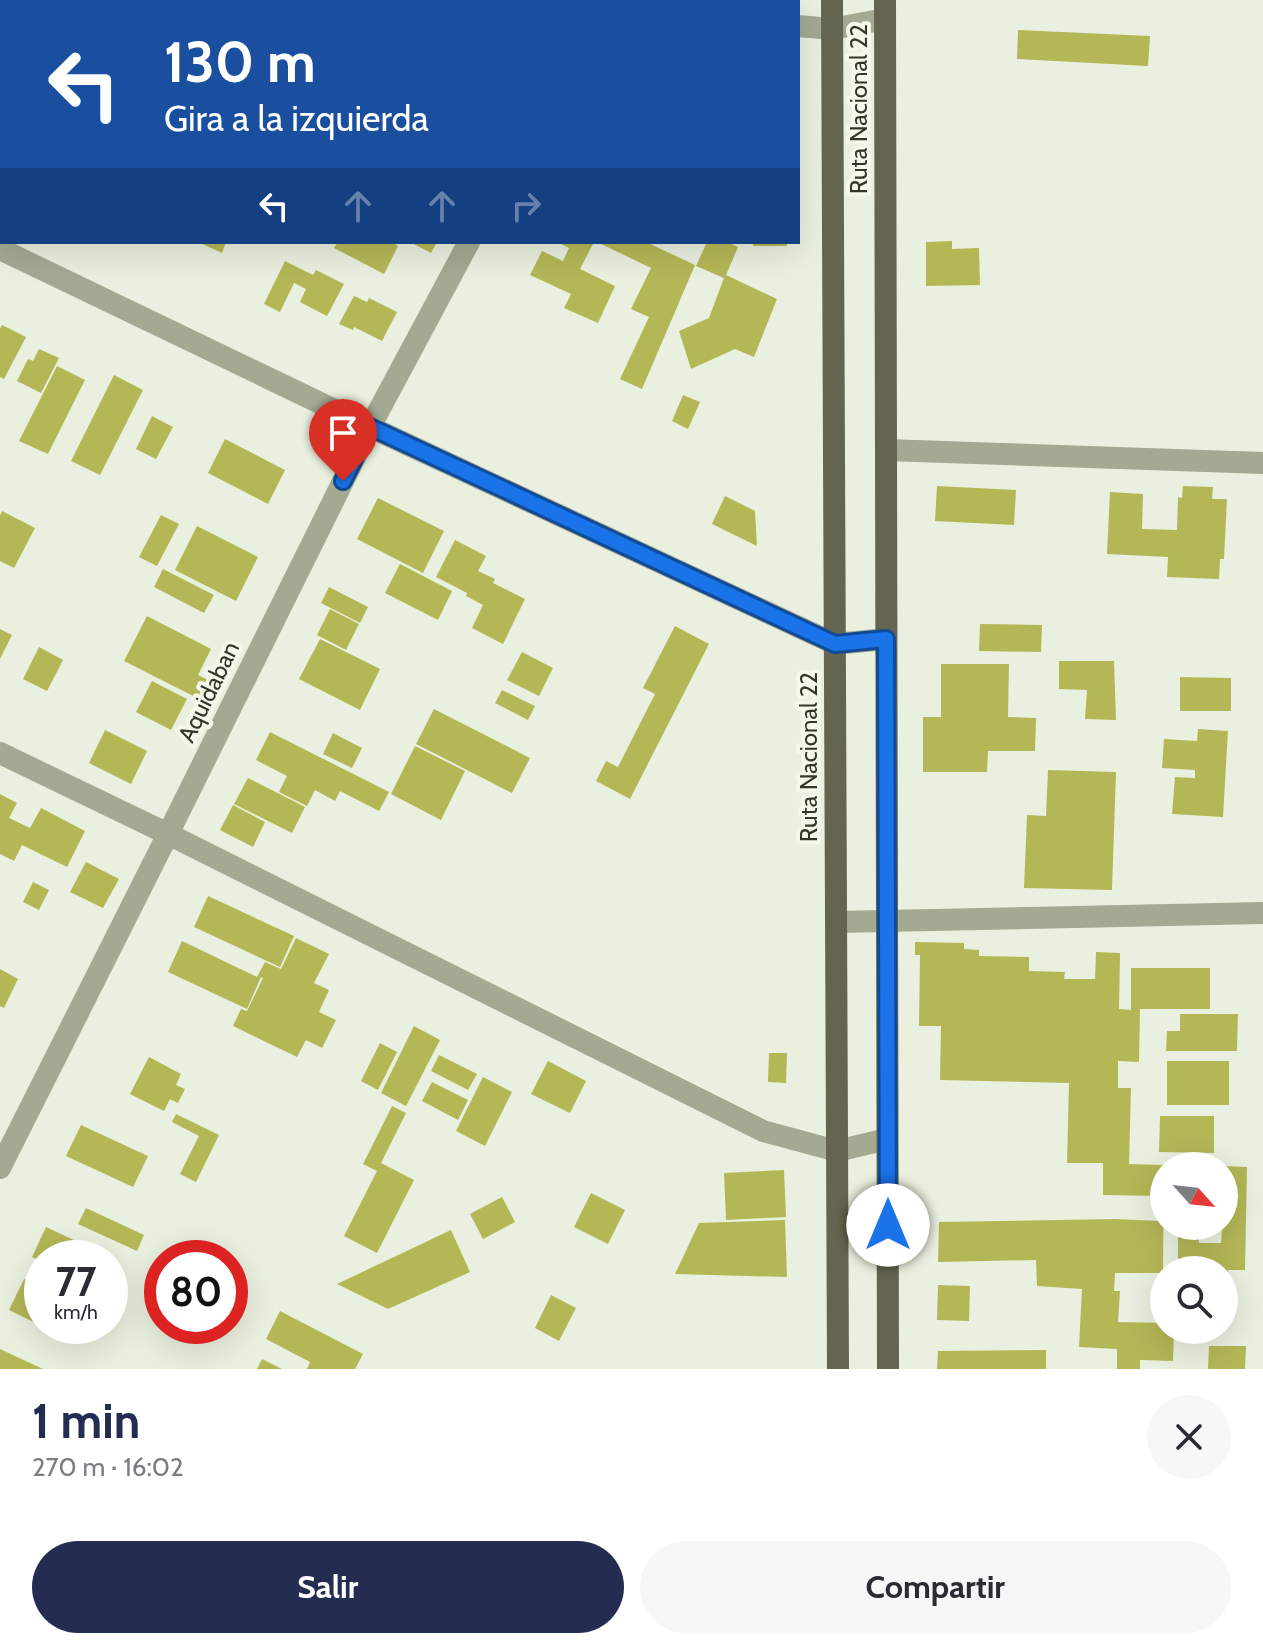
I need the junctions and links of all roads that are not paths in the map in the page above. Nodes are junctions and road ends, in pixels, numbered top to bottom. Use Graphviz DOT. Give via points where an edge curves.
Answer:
graph roads {
  1 [pos="832,0"];
  2 [pos="885,10"];
  3 [pos="800,26"];
  4 [pos="832,29"];
  5 [pos="468,244"];
  6 [pos="0,249"];
  7 [pos="370,427"];
  8 [pos="886,450"];
  9 [pos="1263,463"];
  10 [pos="886,639"];
  11 [pos="835,644"];
  12 [pos="0,753"];
  13 [pos="168,834"];
  14 [pos="1263,913"];
  15 [pos="887,921"];
  16 [pos="836,922"];
  17 [pos="887,1139"];
  18 [pos="837,1151"];
  19 [pos="0,1168"];
  20 [pos="838,1369"];
  21 [pos="888,1369"];
  1 -- 4 [label="highway, Ruta Nacional 22"];
  2 -- 4 [label="street"];
  2 -- 8 [label="highway, Ruta Nacional 22"];
  3 -- 4 [label="street"];
  4 -- 11 [label="highway, Ruta Nacional 22"];
  5 -- 7 [label="street, Aquidaban"];
  6 -- 7 [label="street"];
  7 -- 11 [label="street"];
  7 -- 13 [label="street, Aquidaban"];
  8 -- 9 [label="street"];
  8 -- 10 [label="highway, Ruta Nacional 22"];
  10 -- 11 [label="street"];
  10 -- 15 [label="highway, Ruta Nacional 22"];
  11 -- 16 [label="highway, Ruta Nacional 22"];
  12 -- 13 [label="street"];
  13 -- 18 [label="street" via="763,1131"];
  13 -- 19 [label="street, Aquidaban"];
  14 -- 15 [label="street"];
  15 -- 16 [label="street"];
  15 -- 17 [label="highway, Ruta Nacional 22"];
  16 -- 18 [label="highway, Ruta Nacional 22"];
  17 -- 18 [label="street"];
  17 -- 21 [label="highway, Ruta Nacional 22"];
  18 -- 20 [label="highway, Ruta Nacional 22"];
}
